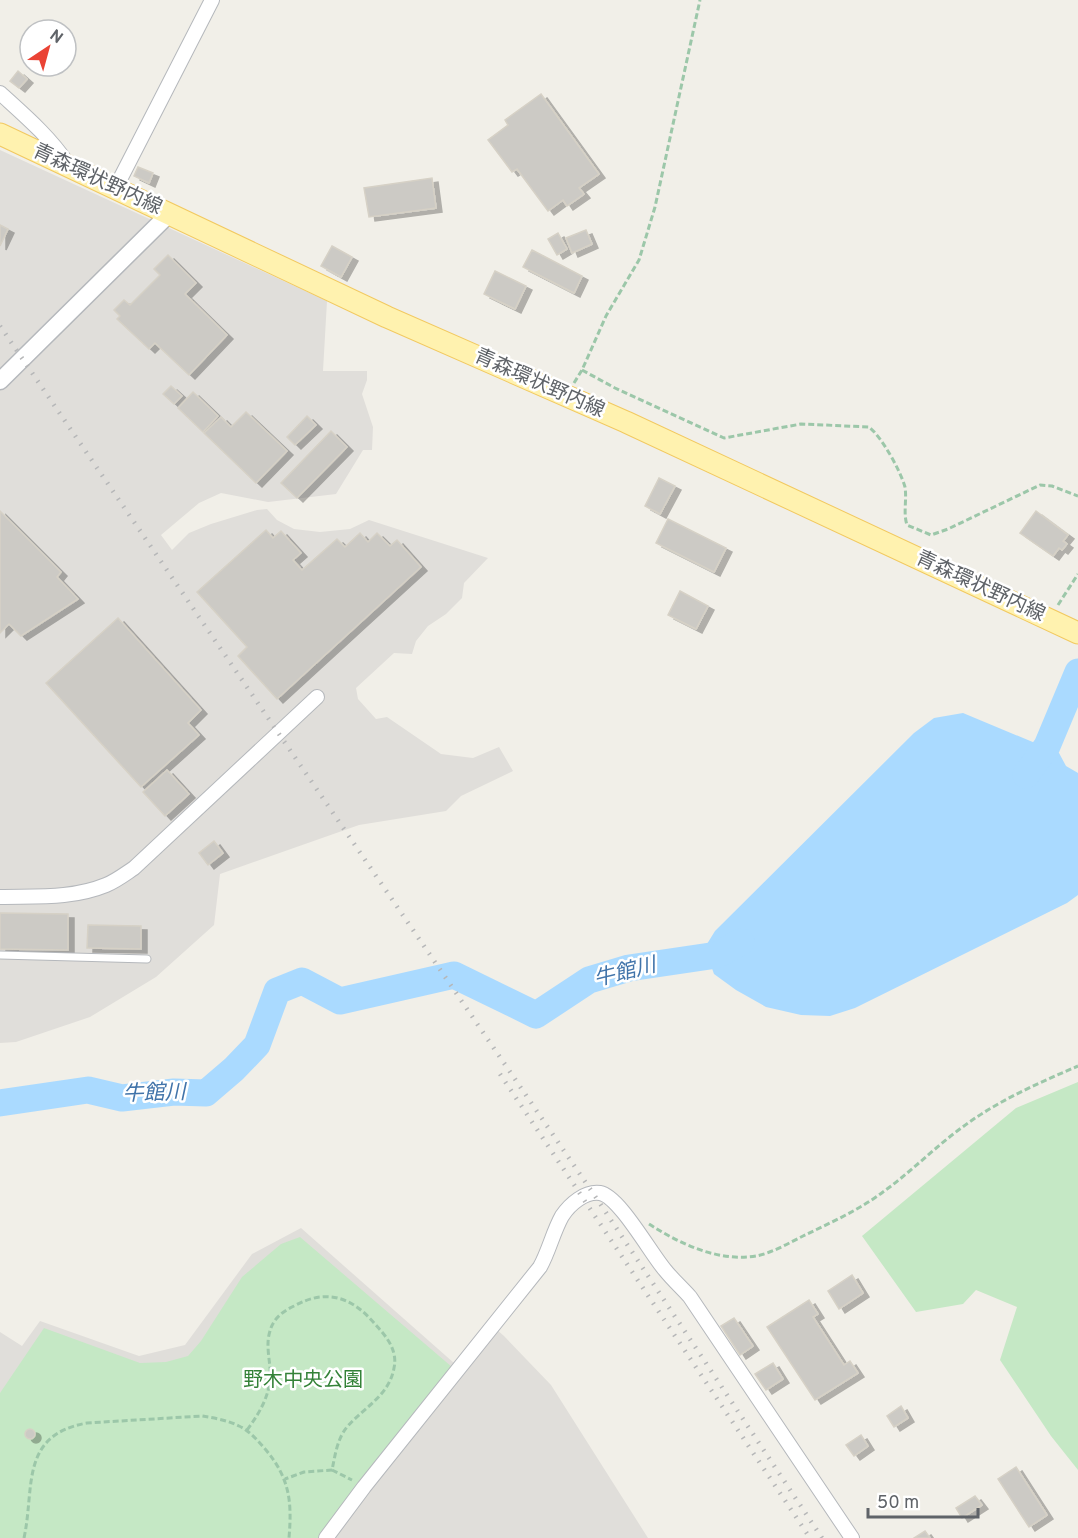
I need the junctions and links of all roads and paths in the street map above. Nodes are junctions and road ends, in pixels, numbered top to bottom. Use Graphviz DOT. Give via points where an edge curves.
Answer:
graph roads {
  1 [pos="212,0"];
  2 [pos="700,0"];
  3 [pos="0,93"];
  4 [pos="0,134"];
  5 [pos="70,168"];
  6 [pos="115,189"];
  7 [pos="169,214"];
  8 [pos="582,370"];
  9 [pos="0,381"];
  10 [pos="566,396"];
  11 [pos="1078,496"];
  12 [pos="1078,574"];
  13 [pos="1051,620"];
  14 [pos="1075,631"];
  15 [pos="317,697"];
  16 [pos="0,897"];
  17 [pos="0,955"];
  18 [pos="147,959"];
  19 [pos="1078,1066"];
  20 [pos="643,1219"];
  21 [pos="247,1430"];
  22 [pos="332,1470"];
  23 [pos="285,1479"];
  24 [pos="364,1487"];
  25 [pos="24,1538"];
  26 [pos="289,1538"];
  27 [pos="326,1538"];
  28 [pos="852,1538"];
  1 -- 6 [label="street"];
  2 -- 8 [label="path" via="655,207 639,260 606,316"];
  3 -- 5 [label="street" via="57,148"];
  4 -- 5 [label="main road, 青森環状野内線"];
  5 -- 6 [label="main road, 青森環状野内線"];
  6 -- 7 [label="main road, 青森環状野内線"];
  7 -- 9 [label="street"];
  7 -- 10 [label="main road, 青森環状野内線"];
  8 -- 10 [label="path"];
  8 -- 11 [label="path" via="724,438 801,424 869,427 876,432 902,479 907,525 931,535 1040,485"];
  10 -- 13 [label="main road, 青森環状野内線"];
  12 -- 13 [label="path"];
  13 -- 14 [label="main road, 青森環状野内線"];
  15 -- 16 [label="street" via="134,868 109,885 62,896"];
  17 -- 18 [label="lane"];
  19 -- 20 [label="path" via="992,1107 964,1125 882,1193 842,1218 757,1256 727,1256 695,1249"];
  21 -- 22 [label="path" via="268,1392 268,1342 279,1316 318,1297 331,1296 353,1304 389,1341 396,1361 384,1391 340,1437"];
  21 -- 23 [label="path" via="272,1457"];
  21 -- 25 [label="path" via="202,1416 87,1423 60,1431 44,1446 32,1471"];
  22 -- 23 [label="path" via="304,1472"];
  22 -- 24 [label="path"];
  23 -- 26 [label="path" via="291,1515"];
  24 -- 27 [label="street"];
  24 -- 28 [label="street" via="540,1267 562,1216 574,1202 601,1193 622,1210 664,1270 690,1297"];
}
